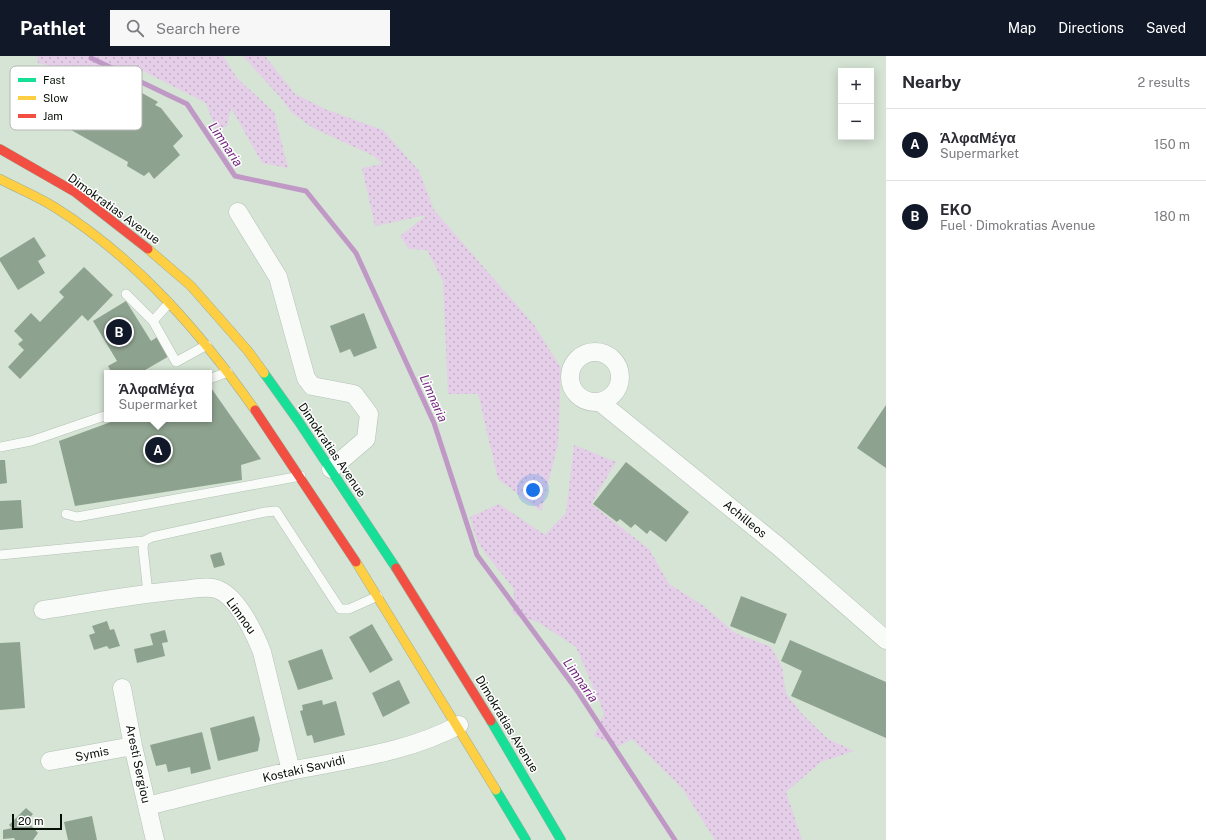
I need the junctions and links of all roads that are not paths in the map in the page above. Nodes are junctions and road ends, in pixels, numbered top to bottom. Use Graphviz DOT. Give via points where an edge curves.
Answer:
graph roads {
  1 [pos="0,149"];
  2 [pos="0,178"];
  3 [pos="238,212"];
  4 [pos="126,294"];
  5 [pos="170,302"];
  6 [pos="153,321"];
  7 [pos="209,345"];
  8 [pos="229,371"];
  9 [pos="212,378"];
  10 [pos="600,402"];
  11 [pos="104,416"];
  12 [pos="0,447"];
  13 [pos="331,469"];
  14 [pos="301,476"];
  15 [pos="66,514"];
  16 [pos="144,541"];
  17 [pos="0,555"];
  18 [pos="148,593"];
  19 [pos="378,596"];
  20 [pos="43,610"];
  21 [pos="886,640"];
  22 [pos="122,688"];
  23 [pos="458,725"];
  24 [pos="133,746"];
  25 [pos="50,762"];
  26 [pos="291,771"];
  27 [pos="147,806"];
  28 [pos="155,840"];
  29 [pos="526,840"];
  30 [pos="561,840"];
  1 -- 13 [label="highway, Dimokratias Avenue" via="75,192 192,286 248,351"];
  2 -- 5 [label="highway" via="60,208 88,228"];
  3 -- 13 [label="street" via="278,277 306,378 312,386 354,394 369,414 366,439"];
  4 -- 6 [label="lane"];
  5 -- 6 [label="lane"];
  5 -- 7 [label="highway"];
  6 -- 7 [label="lane" via="176,362"];
  7 -- 8 [label="highway"];
  8 -- 9 [label="lane"];
  8 -- 14 [label="highway"];
  10 -- 21 [label="street, Achilleos" via="778,546"];
  11 -- 12 [label="lane" via="31,441"];
  13 -- 30 [label="highway, Dimokratias Avenue" via="490,719"];
  14 -- 15 [label="lane" via="76,517"];
  14 -- 19 [label="highway"];
  16 -- 17 [label="lane"];
  16 -- 18 [label="lane"];
  16 -- 19 [label="lane" via="152,537 276,511 340,609 349,609"];
  18 -- 20 [label="street, Limnou"];
  18 -- 26 [label="street, Limnou" via="212,588 228,596 257,638"];
  19 -- 23 [label="highway"];
  22 -- 24 [label="street, Aresti Sergiou"];
  23 -- 26 [label="street, Kostaki Savvidi" via="414,745"];
  23 -- 29 [label="highway"];
  24 -- 25 [label="street, Symis"];
  24 -- 27 [label="street, Aresti Sergiou"];
  26 -- 27 [label="street, Kostaki Savvidi"];
  27 -- 28 [label="street, Aresti Sergiou"];
}
